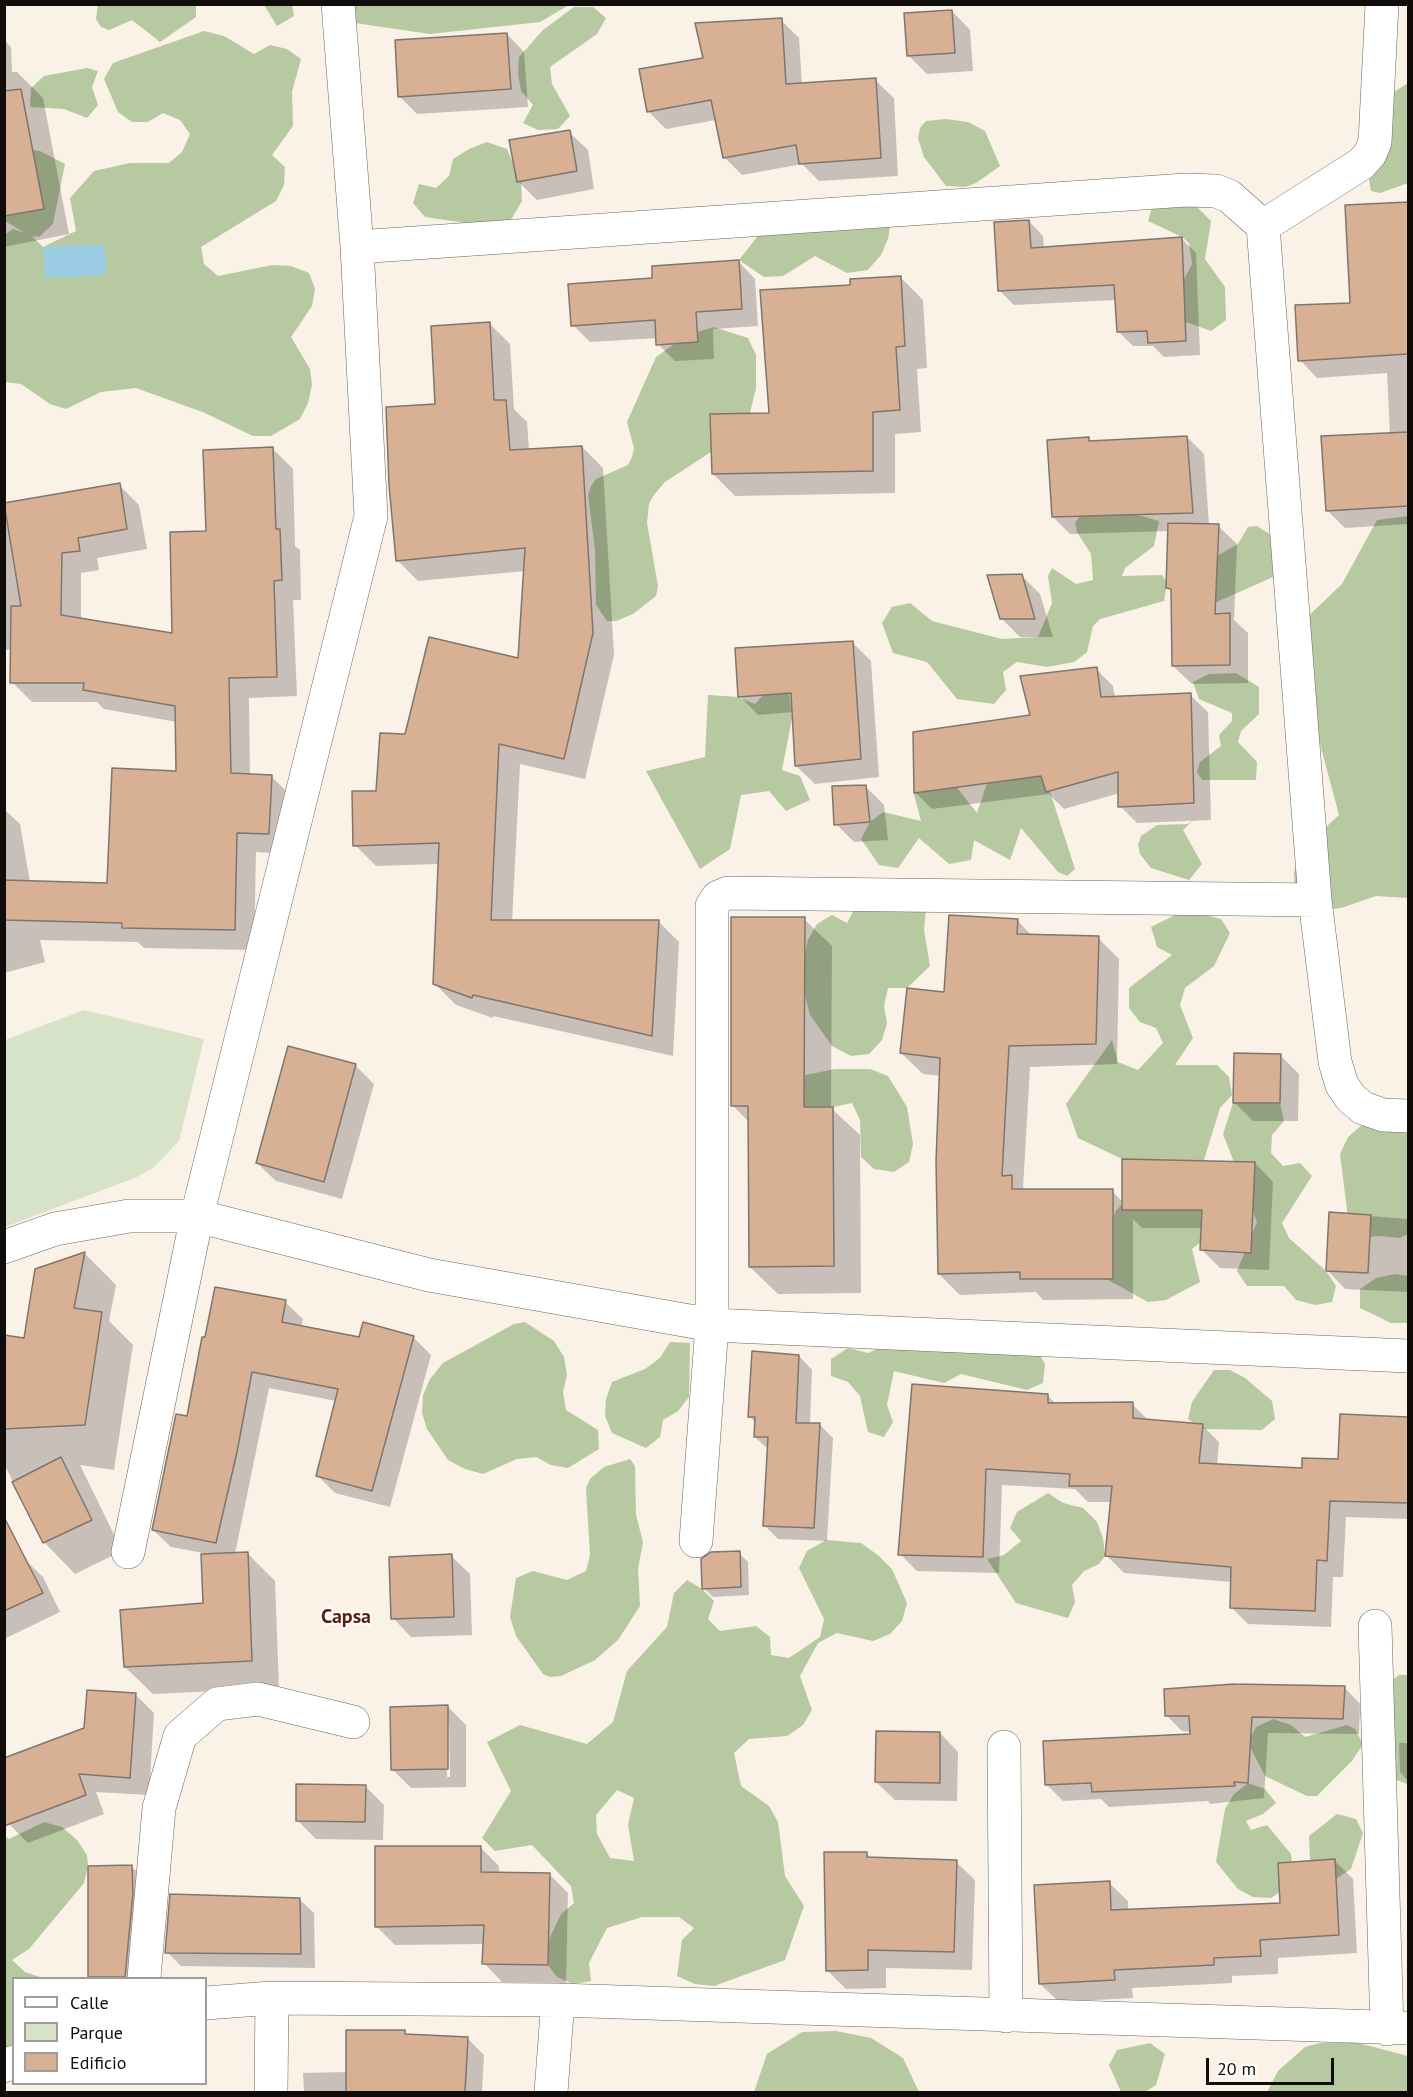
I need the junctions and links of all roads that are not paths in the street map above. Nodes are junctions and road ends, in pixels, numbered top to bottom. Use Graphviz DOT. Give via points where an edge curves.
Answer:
graph roads {
  1 [pos="339,4"];
  2 [pos="1382,4"];
  3 [pos="1263,226"];
  4 [pos="357,247"];
  5 [pos="1315,900"];
  6 [pos="1408,1116"];
  7 [pos="197,1216"];
  8 [pos="4,1247"];
  9 [pos="712,1324"];
  10 [pos="1408,1356"];
  11 [pos="696,1541"];
  12 [pos="129,1552"];
  13 [pos="1375,1626"];
  14 [pos="353,1722"];
  15 [pos="1004,1748"];
  16 [pos="144,1977"];
  17 [pos="272,1998"];
  18 [pos="558,2000"];
  19 [pos="207,2003"];
  20 [pos="1006,2016"];
  21 [pos="1398,2029"];
  22 [pos="271,2092"];
  23 [pos="552,2092"];
  1 -- 4 [label="street"];
  2 -- 3 [label="street" via="1375,142 1370,154"];
  3 -- 4 [label="street" via="1229,196 1186,189"];
  3 -- 5 [label="street"];
  4 -- 7 [label="street" via="371,516"];
  5 -- 6 [label="street" via="1335,1062 1342,1085 1363,1108 1383,1115"];
  5 -- 9 [label="street" via="728,893 718,897 712,906"];
  7 -- 8 [label="street" via="129,1216 55,1229"];
  7 -- 9 [label="street" via="429,1275"];
  7 -- 12 [label="street"];
  9 -- 10 [label="street"];
  9 -- 11 [label="street"];
  13 -- 21 [label="street"];
  14 -- 16 [label="street" via="258,1699 217,1704 180,1736 159,1808"];
  15 -- 20 [label="street"];
  17 -- 18 [label="street"];
  17 -- 19 [label="street"];
  17 -- 22 [label="street"];
  18 -- 20 [label="street"];
  18 -- 23 [label="street"];
  20 -- 21 [label="street"];
}
